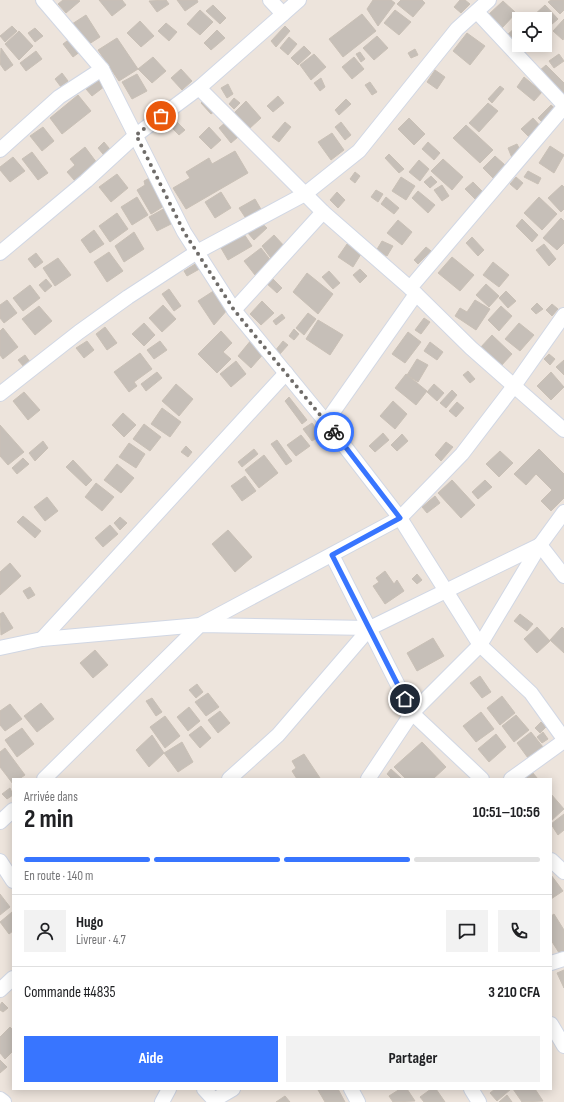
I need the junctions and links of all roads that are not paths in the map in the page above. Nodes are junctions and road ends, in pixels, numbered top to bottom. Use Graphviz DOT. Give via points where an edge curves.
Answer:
graph roads {
  1 [pos="43,0"];
  2 [pos="270,0"];
  3 [pos="299,0"];
  4 [pos="489,0"];
  5 [pos="477,12"];
  6 [pos="283,14"];
  7 [pos="102,69"];
  8 [pos="199,88"];
  9 [pos="564,106"];
  10 [pos="136,135"];
  11 [pos="0,150"];
  12 [pos="306,194"];
  13 [pos="324,212"];
  14 [pos="196,252"];
  15 [pos="0,253"];
  16 [pos="413,291"];
  17 [pos="234,310"];
  18 [pos="564,315"];
  19 [pos="286,373"];
  20 [pos="514,386"];
  21 [pos="0,394"];
  22 [pos="326,422"];
  23 [pos="564,430"];
  24 [pos="564,512"];
  25 [pos="400,518"];
  26 [pos="540,545"];
  27 [pos="332,555"];
  28 [pos="564,576"];
  29 [pos="446,591"];
  30 [pos="200,625"];
  31 [pos="370,628"];
  32 [pos="42,639"];
  33 [pos="480,645"];
  34 [pos="0,648"];
  35 [pos="412,713"];
  36 [pos="564,740"];
  37 [pos="45,778"];
  38 [pos="231,778"];
  39 [pos="369,778"];
  40 [pos="481,778"];
  41 [pos="512,778"];
  42 [pos="12,811"];
  43 [pos="0,822"];
  44 [pos="0,860"];
  45 [pos="552,861"];
  46 [pos="564,872"];
  47 [pos="12,879"];
  48 [pos="564,959"];
  49 [pos="552,963"];
  50 [pos="12,979"];
  51 [pos="0,990"];
  52 [pos="552,1026"];
  53 [pos="564,1046"];
  54 [pos="168,1090"];
  55 [pos="205,1090"];
  56 [pos="232,1090"];
  57 [pos="351,1090"];
  58 [pos="472,1090"];
  59 [pos="0,1099"];
  60 [pos="215,1101"];
  61 [pos="4,1102"];
  62 [pos="162,1102"];
  63 [pos="358,1102"];
  64 [pos="478,1102"];
  1 -- 7 [label="street"];
  2 -- 6 [label="street"];
  3 -- 6 [label="street"];
  4 -- 5 [label="street"];
  5 -- 9 [label="street"];
  5 -- 12 [label="street" via="457,29 359,151"];
  6 -- 8 [label="street"];
  7 -- 10 [label="street"];
  7 -- 11 [label="street" via="59,98"];
  8 -- 10 [label="street"];
  8 -- 12 [label="street"];
  9 -- 16 [label="street"];
  10 -- 14 [label="street"];
  10 -- 15 [label="street"];
  12 -- 13 [label="street"];
  12 -- 14 [label="street"];
  13 -- 16 [label="street"];
  13 -- 17 [label="street"];
  14 -- 17 [label="street"];
  14 -- 21 [label="street" via="79,332"];
  16 -- 20 [label="street"];
  16 -- 22 [label="street"];
  17 -- 19 [label="street"];
  18 -- 20 [label="street"];
  19 -- 22 [label="street"];
  19 -- 32 [label="street"];
  20 -- 23 [label="street"];
  20 -- 25 [label="street" via="462,454"];
  22 -- 25 [label="street"];
  24 -- 26 [label="street"];
  25 -- 27 [label="street"];
  25 -- 29 [label="street"];
  26 -- 28 [label="street"];
  26 -- 29 [label="street"];
  26 -- 33 [label="street"];
  27 -- 30 [label="street"];
  27 -- 31 [label="street"];
  29 -- 31 [label="street"];
  29 -- 33 [label="street"];
  30 -- 31 [label="street"];
  30 -- 32 [label="street"];
  30 -- 37 [label="street"];
  31 -- 35 [label="street"];
  31 -- 38 [label="street" via="278,735"];
  32 -- 34 [label="street"];
  33 -- 35 [label="street"];
  33 -- 36 [label="street" via="531,693"];
  35 -- 39 [label="street"];
  35 -- 40 [label="street"];
  36 -- 41 [label="street"];
  42 -- 43 [label="street"];
  44 -- 47 [label="street"];
  45 -- 46 [label="street"];
  48 -- 49 [label="street"];
  50 -- 51 [label="street"];
  52 -- 53 [label="street"];
  54 -- 62 [label="street"];
  55 -- 60 [label="street"];
  56 -- 60 [label="street"];
  57 -- 63 [label="street"];
  58 -- 64 [label="street"];
  59 -- 61 [label="street"];
}
